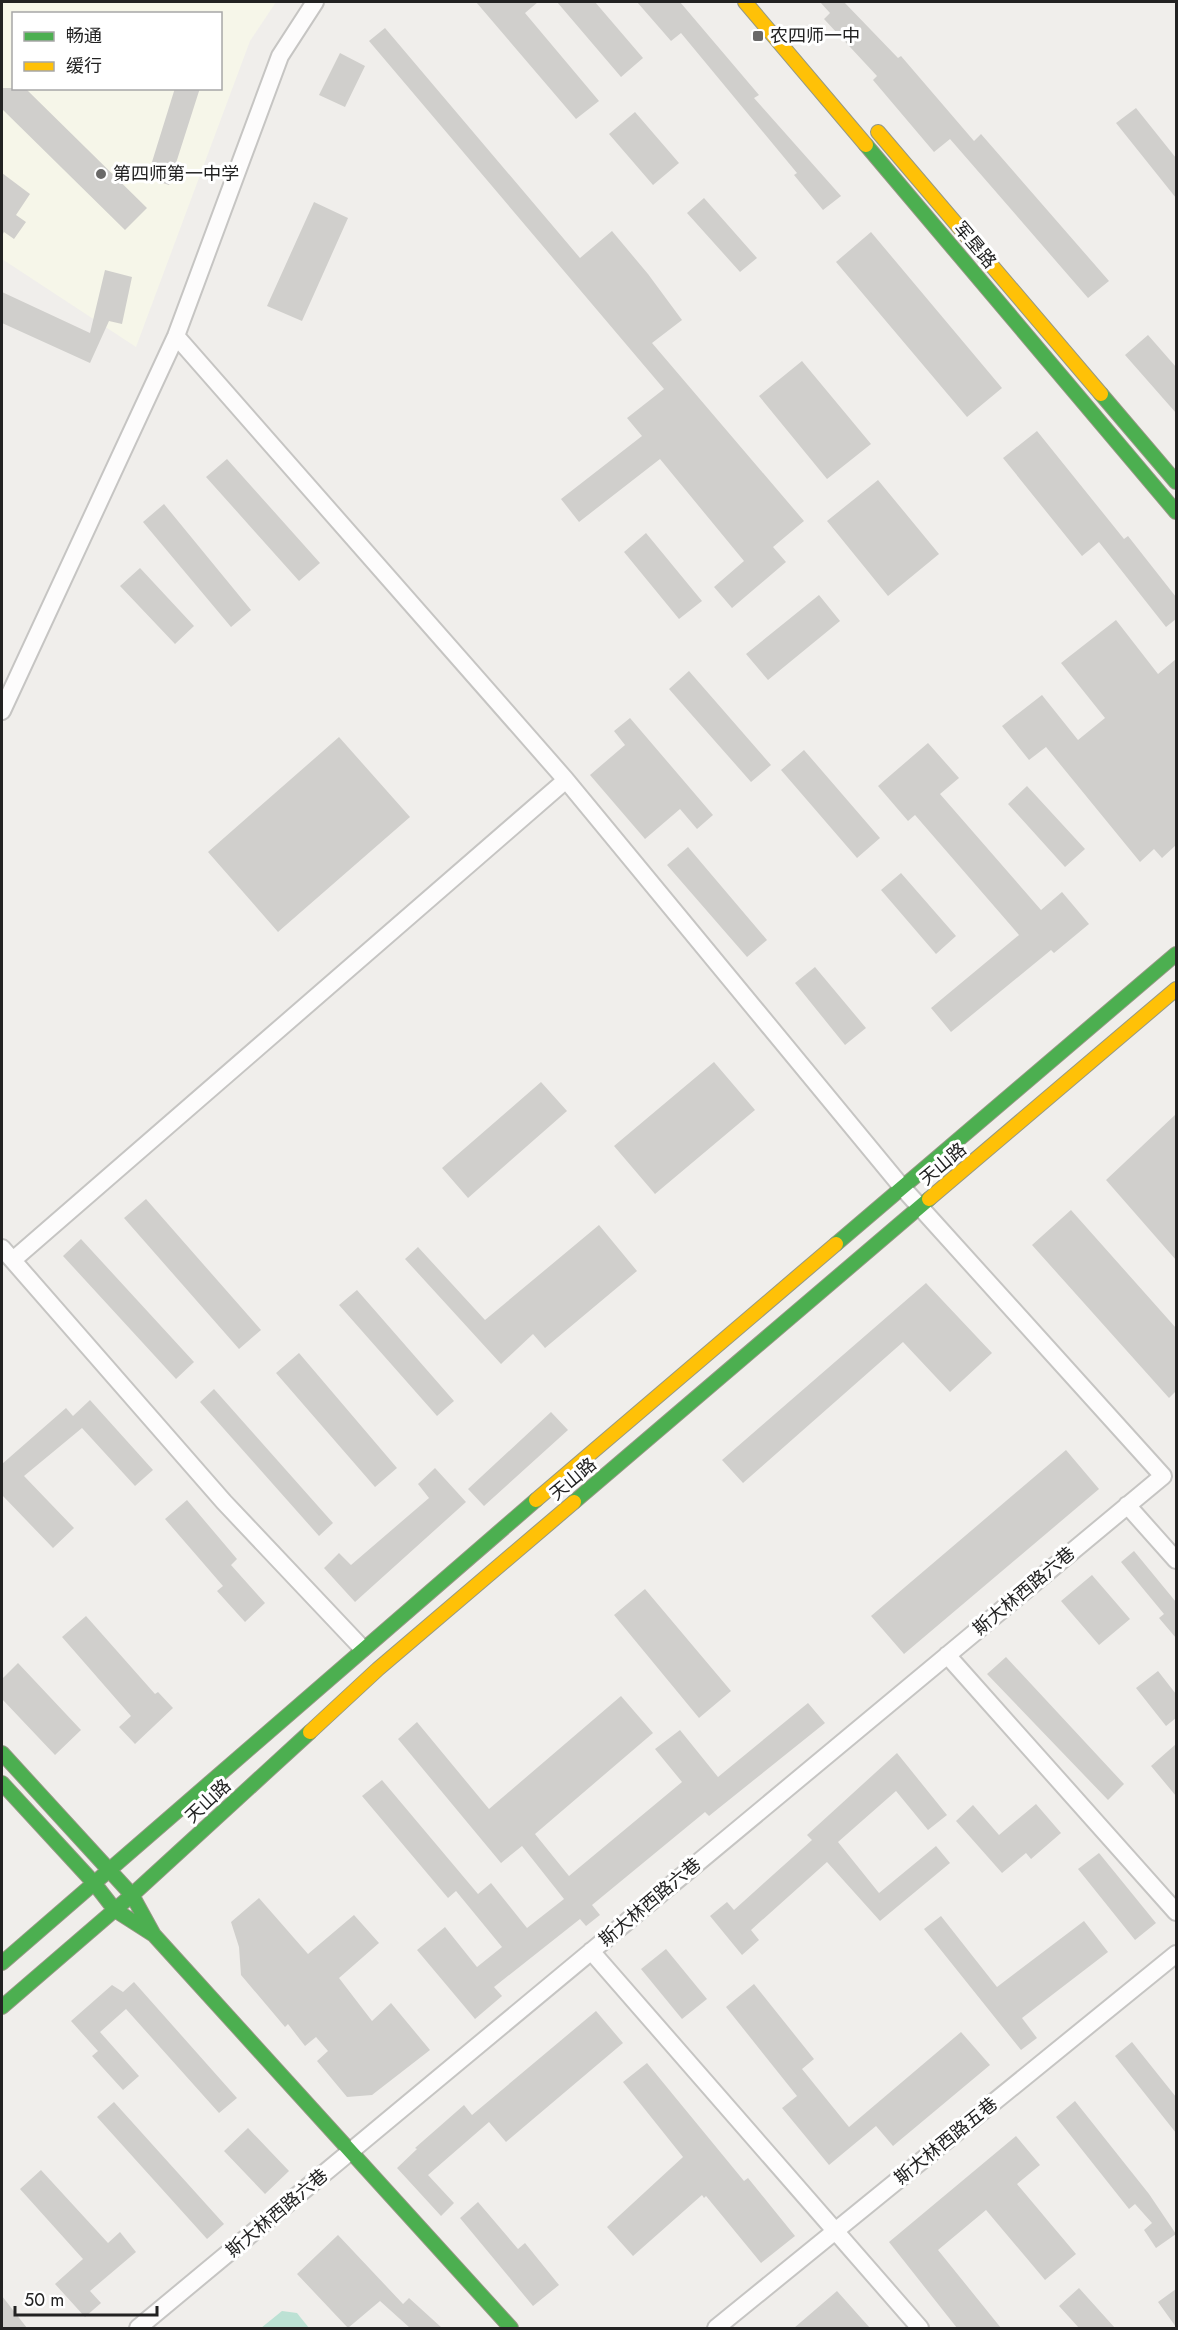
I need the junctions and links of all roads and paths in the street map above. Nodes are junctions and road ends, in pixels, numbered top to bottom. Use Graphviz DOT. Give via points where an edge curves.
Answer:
graph roads {
  1 [pos="315,2"];
  2 [pos="746,2"];
  3 [pos="867,119"];
  4 [pos="176,336"];
  5 [pos="1176,482"];
  6 [pos="1176,512"];
  7 [pos="2,711"];
  8 [pos="566,780"];
  9 [pos="1176,954"];
  10 [pos="1176,989"];
  11 [pos="901,1186"];
  12 [pos="921,1206"];
  13 [pos="7,1254"];
  14 [pos="1128,1505"];
  15 [pos="1176,1560"];
  16 [pos="362,1648"];
  17 [pos="947,1655"];
  18 [pos="2,1753"];
  19 [pos="2,1783"];
  20 [pos="109,1868"];
  21 [pos="94,1883"];
  22 [pos="132,1895"];
  23 [pos="115,1910"];
  24 [pos="1176,1912"];
  25 [pos="154,1935"];
  26 [pos="591,1951"];
  27 [pos="1176,1954"];
  28 [pos="2,1963"];
  29 [pos="2,2007"];
  30 [pos="350,2151"];
  31 [pos="837,2230"];
  32 [pos="138,2328"];
  33 [pos="511,2328"];
  34 [pos="716,2328"];
  35 [pos="920,2328"];
  1 -- 4 [label="street" via="280,56"];
  2 -- 6 [label="main road, 军垦路"];
  3 -- 5 [label="main road, 军垦路"];
  4 -- 7 [label="street"];
  4 -- 8 [label="street"];
  8 -- 11 [label="street"];
  8 -- 13 [label="street"];
  9 -- 11 [label="main road, 天山路"];
  10 -- 12 [label="main road, 天山路"];
  11 -- 12 [label="street"];
  11 -- 16 [label="main road, 天山路"];
  12 -- 14 [label="street, 斯大林西路六巷" via="1163,1476"];
  12 -- 22 [label="main road, 天山路" via="378,1669"];
  13 -- 16 [label="street" via="224,1502"];
  14 -- 15 [label="street"];
  14 -- 17 [label="street, 斯大林西路六巷"];
  16 -- 20 [label="main road, 天山路"];
  17 -- 24 [label="street"];
  17 -- 26 [label="street, 斯大林西路六巷"];
  18 -- 20 [label="main road"];
  19 -- 21 [label="main road"];
  20 -- 21 [label="main road, 天山路"];
  20 -- 22 [label="main road"];
  21 -- 23 [label="main road"];
  21 -- 28 [label="main road, 天山路"];
  22 -- 23 [label="main road, 天山路"];
  22 -- 25 [label="main road"];
  23 -- 25 [label="main road"];
  23 -- 29 [label="main road, 天山路"];
  25 -- 30 [label="main road"];
  26 -- 30 [label="street, 斯大林西路六巷"];
  26 -- 31 [label="street"];
  27 -- 31 [label="street, 斯大林西路五巷"];
  30 -- 32 [label="street, 斯大林西路六巷"];
  30 -- 33 [label="main road"];
  31 -- 34 [label="street, 斯大林西路五巷"];
  31 -- 35 [label="street"];
}
